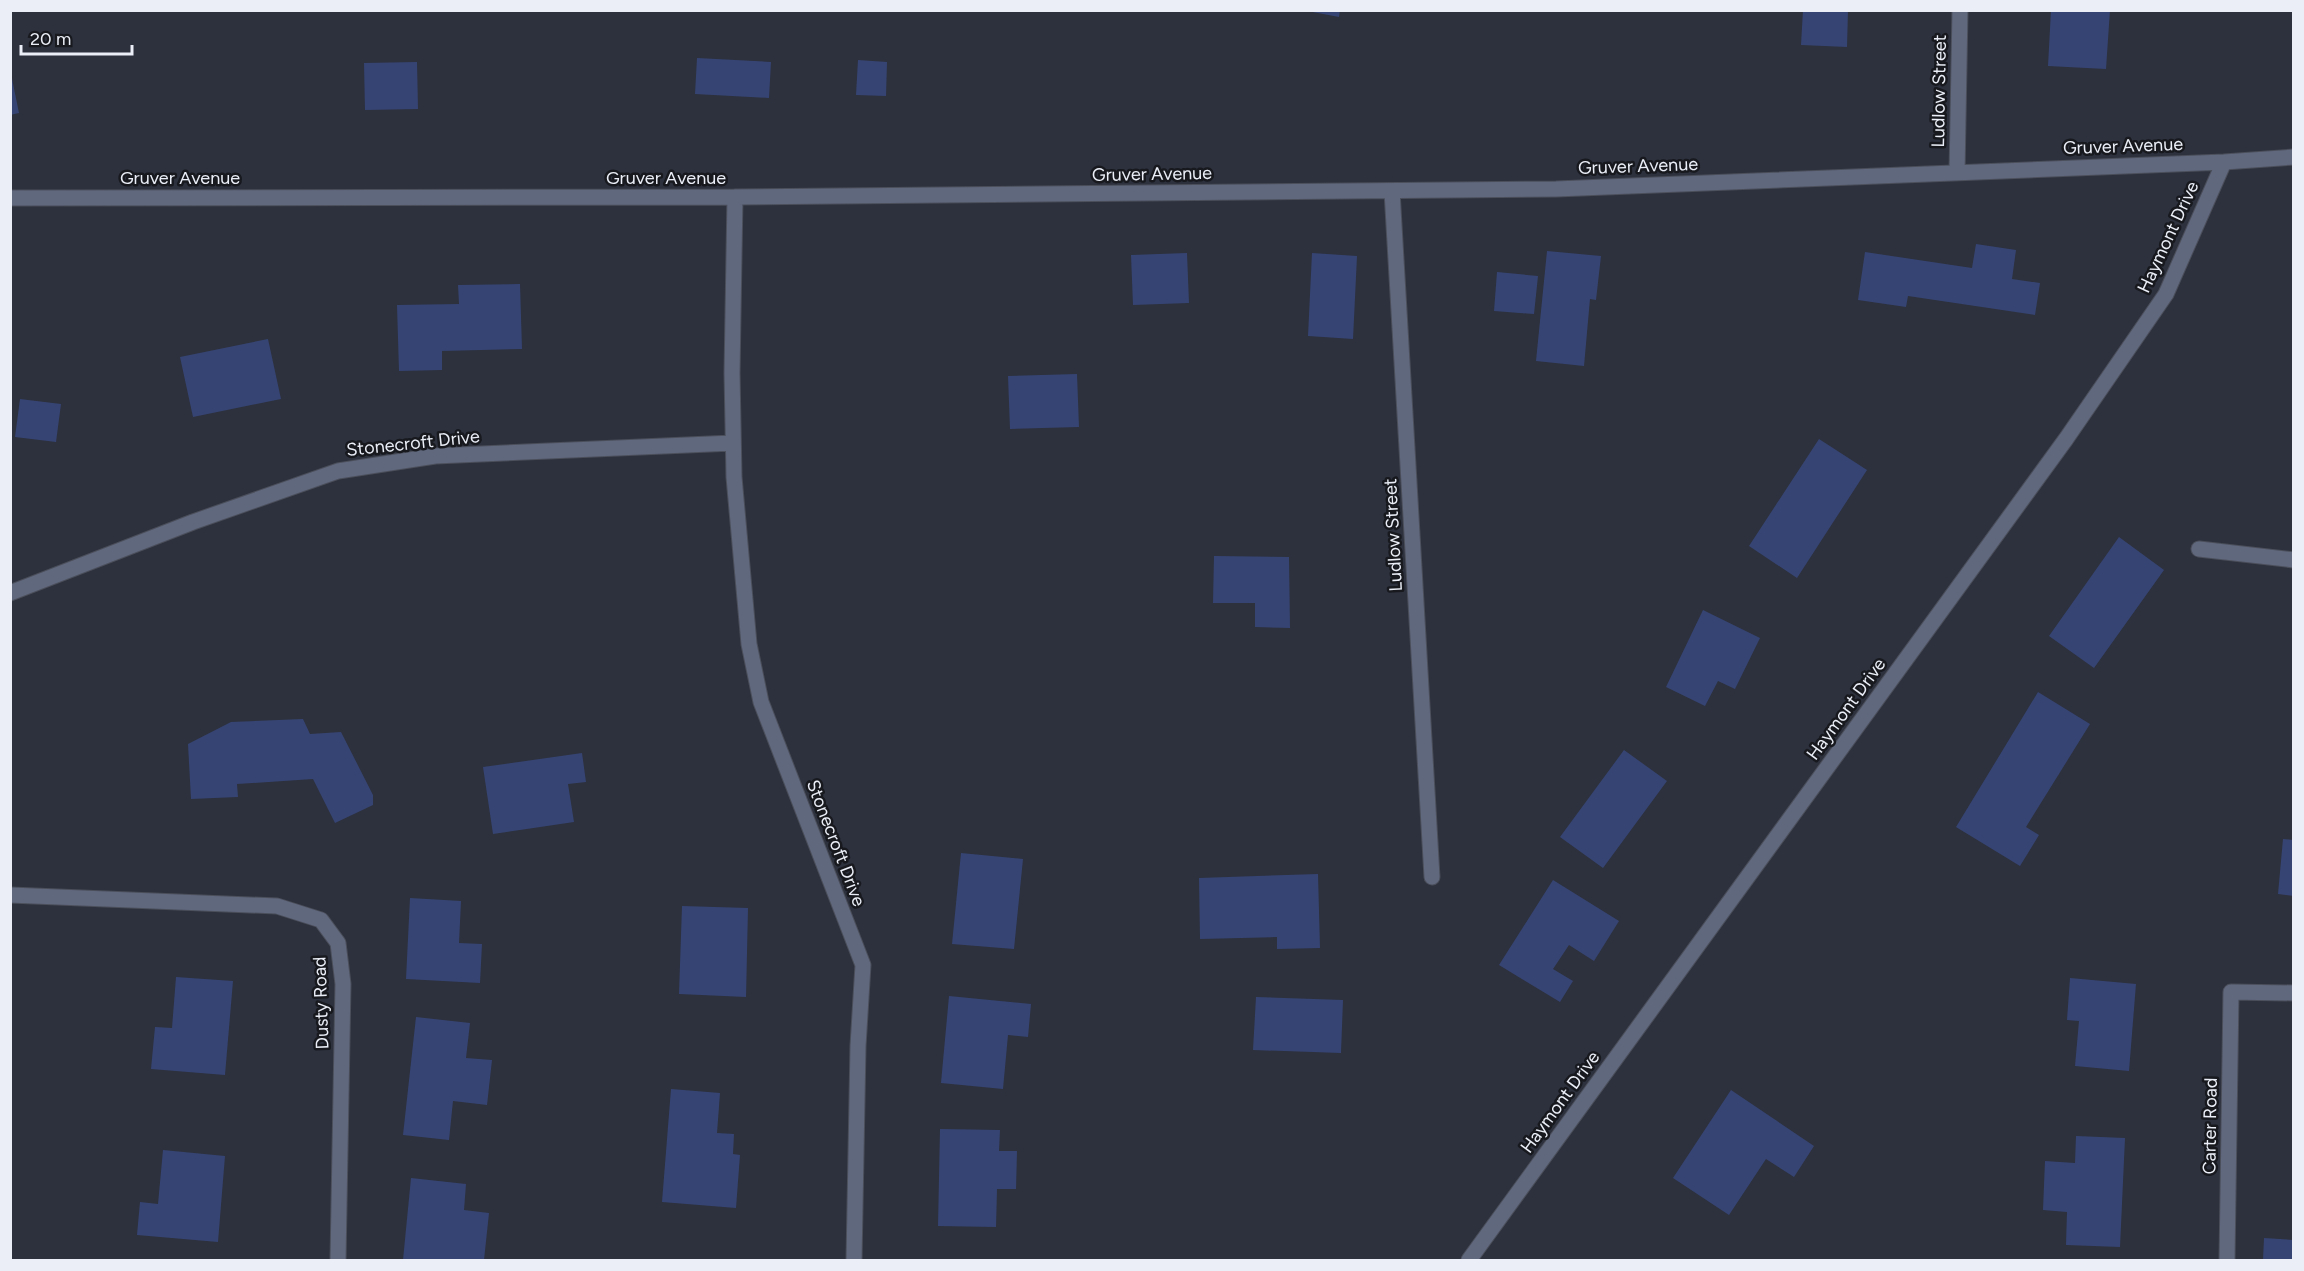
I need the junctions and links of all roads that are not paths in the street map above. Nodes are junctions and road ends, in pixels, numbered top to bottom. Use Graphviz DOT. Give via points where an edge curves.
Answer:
graph roads {
  1 [pos="1960,10"];
  2 [pos="2294,157"];
  3 [pos="2224,162"];
  4 [pos="1957,173"];
  5 [pos="1392,191"];
  6 [pos="735,197"];
  7 [pos="10,198"];
  8 [pos="733,443"];
  9 [pos="2199,549"];
  10 [pos="2294,560"];
  11 [pos="10,593"];
  12 [pos="1432,877"];
  13 [pos="10,895"];
  14 [pos="2294,993"];
  15 [pos="338,1260"];
  16 [pos="854,1260"];
  17 [pos="1469,1260"];
  18 [pos="2227,1260"];
  1 -- 4 [label="street, Ludlow Street"];
  2 -- 3 [label="street, Gruver Avenue"];
  3 -- 4 [label="street, Gruver Avenue"];
  3 -- 17 [label="street, Haymont Drive" via="2166,294 2079,420"];
  4 -- 5 [label="street, Gruver Avenue" via="1556,189"];
  5 -- 6 [label="street, Gruver Avenue"];
  5 -- 12 [label="street, Ludlow Street"];
  6 -- 7 [label="street, Gruver Avenue"];
  6 -- 8 [label="street, Stonecroft Drive"];
  8 -- 11 [label="street, Stonecroft Drive" via="435,456 338,471"];
  8 -- 16 [label="street, Stonecroft Drive" via="749,644 761,702 863,965"];
  9 -- 10 [label="street"];
  13 -- 15 [label="street, Dusty Road" via="277,906 321,920 338,943 343,984"];
  14 -- 18 [label="street, Carter Road" via="2231,992"];
}
